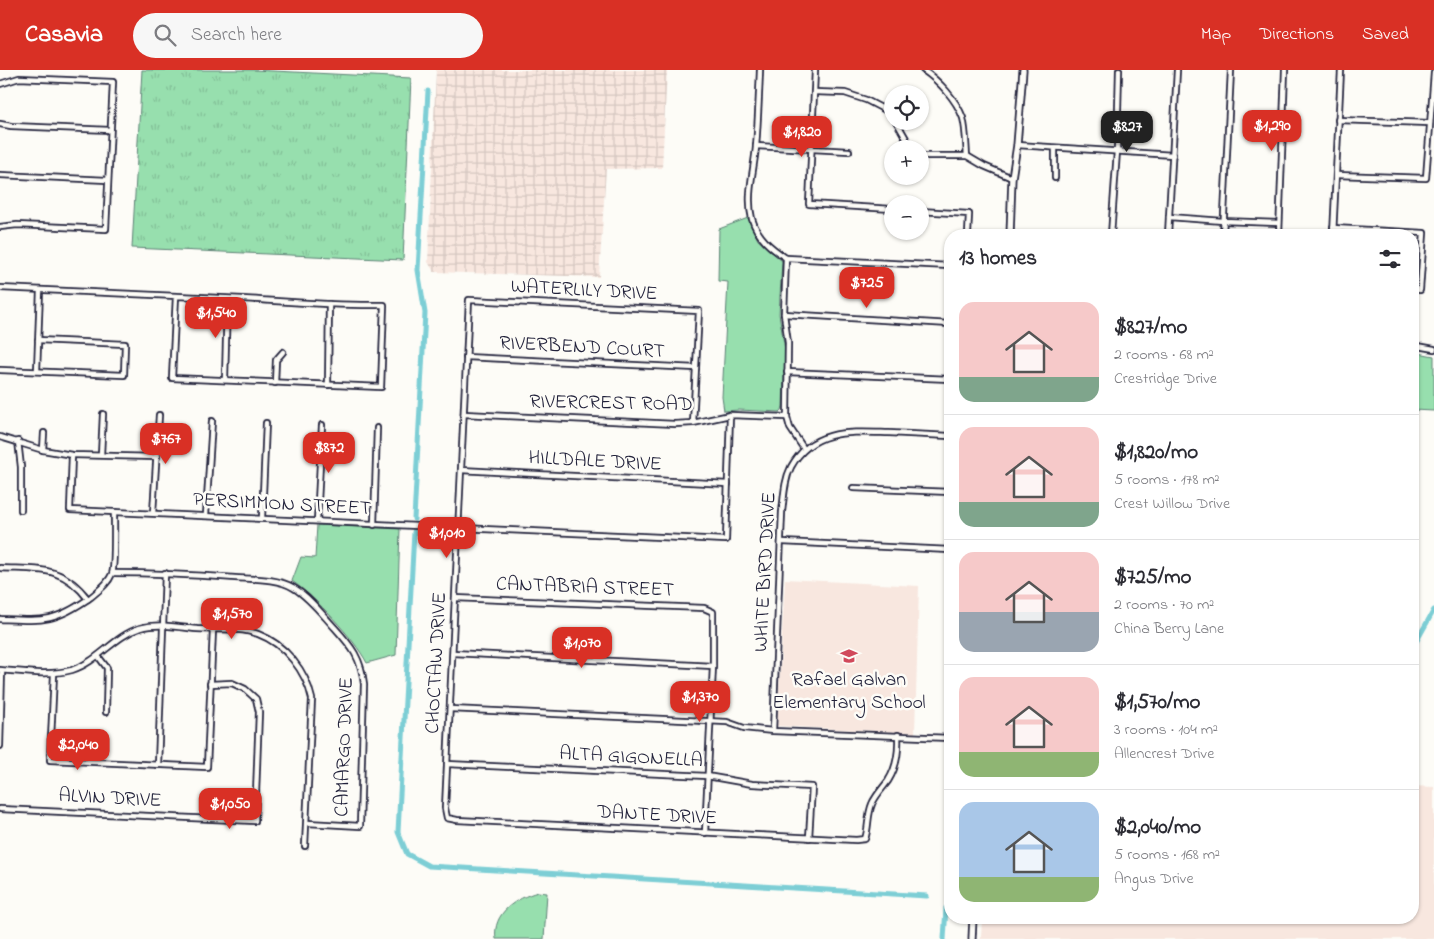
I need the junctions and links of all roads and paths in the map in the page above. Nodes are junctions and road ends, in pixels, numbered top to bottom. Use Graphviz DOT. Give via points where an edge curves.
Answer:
graph roads {
  1 [pos="760,70"];
  2 [pos="815,70"];
  3 [pos="923,70"];
  4 [pos="1023,70"];
  5 [pos="1119,70"];
  6 [pos="1177,70"];
  7 [pos="1231,70"];
  8 [pos="1285,70"];
  9 [pos="1341,70"];
  10 [pos="1434,73"];
  11 [pos="0,84"];
  12 [pos="814,92"];
  13 [pos="884,109"];
  14 [pos="1338,120"];
  15 [pos="1430,123"];
  16 [pos="0,124"];
  17 [pos="110,130"];
  18 [pos="1017,145"];
  19 [pos="756,146"];
  20 [pos="1055,148"];
  21 [pos="811,149"];
  22 [pos="849,151"];
  23 [pos="1117,151"];
  24 [pos="1173,154"];
  25 [pos="929,156"];
  26 [pos="967,156"];
  27 [pos="0,175"];
  28 [pos="1336,175"];
  29 [pos="1012,178"];
  30 [pos="1055,178"];
  31 [pos="107,180"];
  32 [pos="884,209"];
  33 [pos="929,212"];
  34 [pos="1169,217"];
  35 [pos="1223,221"];
  36 [pos="1279,223"];
  37 [pos="0,227"];
  38 [pos="1333,228"];
  39 [pos="968,229"];
  40 [pos="1010,229"];
  41 [pos="1111,229"];
  42 [pos="1168,229"];
  43 [pos="1223,229"];
  44 [pos="1279,229"];
  45 [pos="1351,229"];
  46 [pos="1419,233"];
  47 [pos="786,258"];
  48 [pos="944,266"];
  49 [pos="0,288"];
  50 [pos="40,290"];
  51 [pos="1419,290"];
  52 [pos="176,296"];
  53 [pos="226,299"];
  54 [pos="469,300"];
  55 [pos="328,304"];
  56 [pos="784,314"];
  57 [pos="944,324"];
  58 [pos="38,340"];
  59 [pos="1419,346"];
  60 [pos="1434,349"];
  61 [pos="283,352"];
  62 [pos="466,357"];
  63 [pos="696,368"];
  64 [pos="0,370"];
  65 [pos="37,371"];
  66 [pos="787,372"];
  67 [pos="944,379"];
  68 [pos="225,380"];
  69 [pos="275,382"];
  70 [pos="328,386"];
  71 [pos="103,414"];
  72 [pos="464,414"];
  73 [pos="730,414"];
  74 [pos="159,415"];
  75 [pos="787,417"];
  76 [pos="212,421"];
  77 [pos="266,423"];
  78 [pos="693,423"];
  79 [pos="322,425"];
  80 [pos="377,428"];
  81 [pos="44,433"];
  82 [pos="944,436"];
  83 [pos="0,437"];
  84 [pos="18,441"];
  85 [pos="804,449"];
  86 [pos="43,450"];
  87 [pos="72,455"];
  88 [pos="101,455"];
  89 [pos="156,457"];
  90 [pos="461,470"];
  91 [pos="728,484"];
  92 [pos="853,488"];
  93 [pos="944,492"];
  94 [pos="20,510"];
  95 [pos="114,512"];
  96 [pos="153,513"];
  97 [pos="206,515"];
  98 [pos="262,518"];
  99 [pos="317,521"];
  100 [pos="374,525"];
  101 [pos="458,527"];
  102 [pos="782,542"];
  103 [pos="944,550"];
  104 [pos="0,568"];
  105 [pos="113,573"];
  106 [pos="165,573"];
  107 [pos="455,598"];
  108 [pos="88,599"];
  109 [pos="0,619"];
  110 [pos="163,626"];
  111 [pos="213,630"];
  112 [pos="452,653"];
  113 [pos="98,656"];
  114 [pos="713,666"];
  115 [pos="1,670"];
  116 [pos="54,674"];
  117 [pos="210,684"];
  118 [pos="450,709"];
  119 [pos="106,712"];
  120 [pos="710,721"];
  121 [pos="772,730"];
  122 [pos="898,735"];
  123 [pos="944,738"];
  124 [pos="0,746"];
  125 [pos="447,764"];
  126 [pos="158,765"];
  127 [pos="707,776"];
  128 [pos="0,809"];
  129 [pos="447,818"];
  130 [pos="307,823"];
  131 [pos="705,833"];
  132 [pos="810,838"];
  133 [pos="305,846"];
  134 [pos="973,924"];
  135 [pos="972,939"];
  1 -- 19 [label="street"];
  2 -- 12 [label="street"];
  3 -- 26 [label="street" via="954,99 963,118"];
  4 -- 18 [label="main road"];
  5 -- 23 [label="street"];
  6 -- 24 [label="street"];
  7 -- 35 [label="street"];
  8 -- 36 [label="street"];
  9 -- 14 [label="street"];
  10 -- 15 [label="street"];
  11 -- 17 [label="street" via="19,78 113,82"];
  12 -- 13 [label="street" via="845,93"];
  12 -- 21 [label="street"];
  14 -- 15 [label="street"];
  14 -- 28 [label="street"];
  15 -- 28 [label="street" via="1426,178"];
  16 -- 17 [label="street"];
  17 -- 31 [label="street"];
  18 -- 20 [label="street"];
  18 -- 29 [label="main road"];
  19 -- 21 [label="street"];
  19 -- 47 [label="street" via="750,202 752,219 759,235"];
  20 -- 23 [label="street"];
  20 -- 30 [label="street"];
  21 -- 22 [label="street"];
  21 -- 32 [label="street" via="809,204"];
  23 -- 24 [label="street"];
  23 -- 41 [label="street"];
  24 -- 34 [label="street"];
  25 -- 26 [label="street"];
  26 -- 29 [label="street"];
  27 -- 31 [label="street"];
  28 -- 38 [label="street"];
  29 -- 40 [label="main road"];
  31 -- 37 [label="street" via="106,229 17,224"];
  33 -- 39 [label="street" via="969,214"];
  34 -- 35 [label="street"];
  34 -- 42 [label="street"];
  35 -- 36 [label="street"];
  35 -- 43 [label="street"];
  36 -- 44 [label="street"];
  38 -- 45 [label="street"];
  46 -- 51 [label="street" via="1424,233"];
  47 -- 48 [label="street"];
  47 -- 56 [label="street"];
  49 -- 50 [label="street"];
  50 -- 52 [label="street"];
  50 -- 58 [label="street"];
  52 -- 53 [label="street"];
  52 -- 68 [label="street" via="172,378"];
  53 -- 55 [label="street"];
  53 -- 68 [label="street"];
  54 -- 62 [label="street, CHOCTAW DRIVE"];
  54 -- 63 [label="street, WATERLILY DRIVE" via="699,311"];
  55 -- 70 [label="street"];
  55 -- 70 [label="street" via="384,305 381,387"];
  56 -- 57 [label="street"];
  56 -- 66 [label="street"];
  58 -- 65 [label="street"];
  58 -- 65 [label="street" via="125,344 124,375"];
  59 -- 60 [label="street"];
  61 -- 69 [label="street" via="276,360"];
  62 -- 63 [label="street, RIVERBEND COURT"];
  62 -- 72 [label="street, CHOCTAW DRIVE"];
  63 -- 78 [label="street"];
  64 -- 65 [label="street"];
  66 -- 67 [label="street"];
  66 -- 75 [label="street"];
  68 -- 69 [label="street"];
  69 -- 70 [label="street"];
  71 -- 88 [label="street"];
  72 -- 78 [label="street, RIVERCREST ROAD"];
  72 -- 90 [label="street, CHOCTAW DRIVE"];
  73 -- 75 [label="street, RIVERCREST ROAD"];
  73 -- 78 [label="street, RIVERCREST ROAD"];
  73 -- 91 [label="street"];
  74 -- 89 [label="street"];
  75 -- 85 [label="street"];
  76 -- 97 [label="street"];
  77 -- 98 [label="street"];
  79 -- 99 [label="street"];
  80 -- 100 [label="street"];
  81 -- 86 [label="street"];
  82 -- 85 [label="street, WHITE BIRD DRIVE" via="850,432 819,440"];
  83 -- 84 [label="street"];
  84 -- 86 [label="street"];
  84 -- 94 [label="street"];
  85 -- 102 [label="street, WHITE BIRD DRIVE" via="787,477"];
  86 -- 87 [label="street"];
  87 -- 88 [label="street"];
  87 -- 95 [label="street, PERSIMMON STREET" via="70,510"];
  88 -- 89 [label="street"];
  89 -- 96 [label="street"];
  90 -- 91 [label="street, HILLDALE DRIVE"];
  90 -- 101 [label="street, CHOCTAW DRIVE"];
  91 -- 101 [label="street, PERSIMMON STREET" via="726,540"];
  92 -- 93 [label="street"];
  95 -- 96 [label="street, PERSIMMON STREET"];
  95 -- 105 [label="street"];
  96 -- 97 [label="street, PERSIMMON STREET"];
  97 -- 98 [label="street, PERSIMMON STREET"];
  98 -- 99 [label="street, PERSIMMON STREET"];
  99 -- 100 [label="street, PERSIMMON STREET"];
  100 -- 101 [label="street, PERSIMMON STREET"];
  101 -- 107 [label="street, CHOCTAW DRIVE"];
  102 -- 103 [label="street"];
  102 -- 121 [label="street, WHITE BIRD DRIVE"];
  104 -- 108 [label="street" via="56,572 78,586"];
  105 -- 106 [label="street, CAMARGO DRIVE"];
  105 -- 108 [label="street" via="106,584"];
  106 -- 110 [label="street"];
  106 -- 130 [label="street, CAMARGO DRIVE" via="272,581 293,587 308,599 357,656 363,669 364,684 360,826"];
  107 -- 112 [label="street, CHOCTAW DRIVE"];
  107 -- 114 [label="street, CANTABRIA STREET" via="704,608 714,612"];
  108 -- 109 [label="street" via="56,618"];
  110 -- 111 [label="street"];
  110 -- 113 [label="street" via="140,628"];
  110 -- 126 [label="street"];
  111 -- 117 [label="street"];
  111 -- 130 [label="street" via="257,634 275,643 305,677 312,699"];
  112 -- 114 [label="street"];
  112 -- 118 [label="street, CHOCTAW DRIVE"];
  113 -- 116 [label="street" via="85,665"];
  113 -- 119 [label="street" via="107,668"];
  114 -- 120 [label="street"];
  115 -- 116 [label="street"];
  115 -- 124 [label="street"];
  116 -- 126 [label="street" via="50,760"];
  117 -- 126 [label="street" via="207,767"];
  117 -- 128 [label="street, ALVIN DRIVE" via="232,682 256,699 259,712 255,821"];
  118 -- 120 [label="street"];
  118 -- 125 [label="street, CHOCTAW DRIVE"];
  120 -- 121 [label="street"];
  120 -- 127 [label="street"];
  121 -- 122 [label="street"];
  122 -- 123 [label="street"];
  122 -- 132 [label="street, DANTE DRIVE" via="898,757 873,802 865,839"];
  125 -- 127 [label="street, ALTA GIGONELLA"];
  125 -- 129 [label="street, CHOCTAW DRIVE"];
  127 -- 131 [label="street"];
  127 -- 132 [label="street, ALTA GIGONELLA" via="752,784 812,787"];
  129 -- 131 [label="street, DANTE DRIVE"];
  130 -- 133 [label="street"];
  131 -- 132 [label="street, DANTE DRIVE"];
  134 -- 135 [label="main road"];
}
